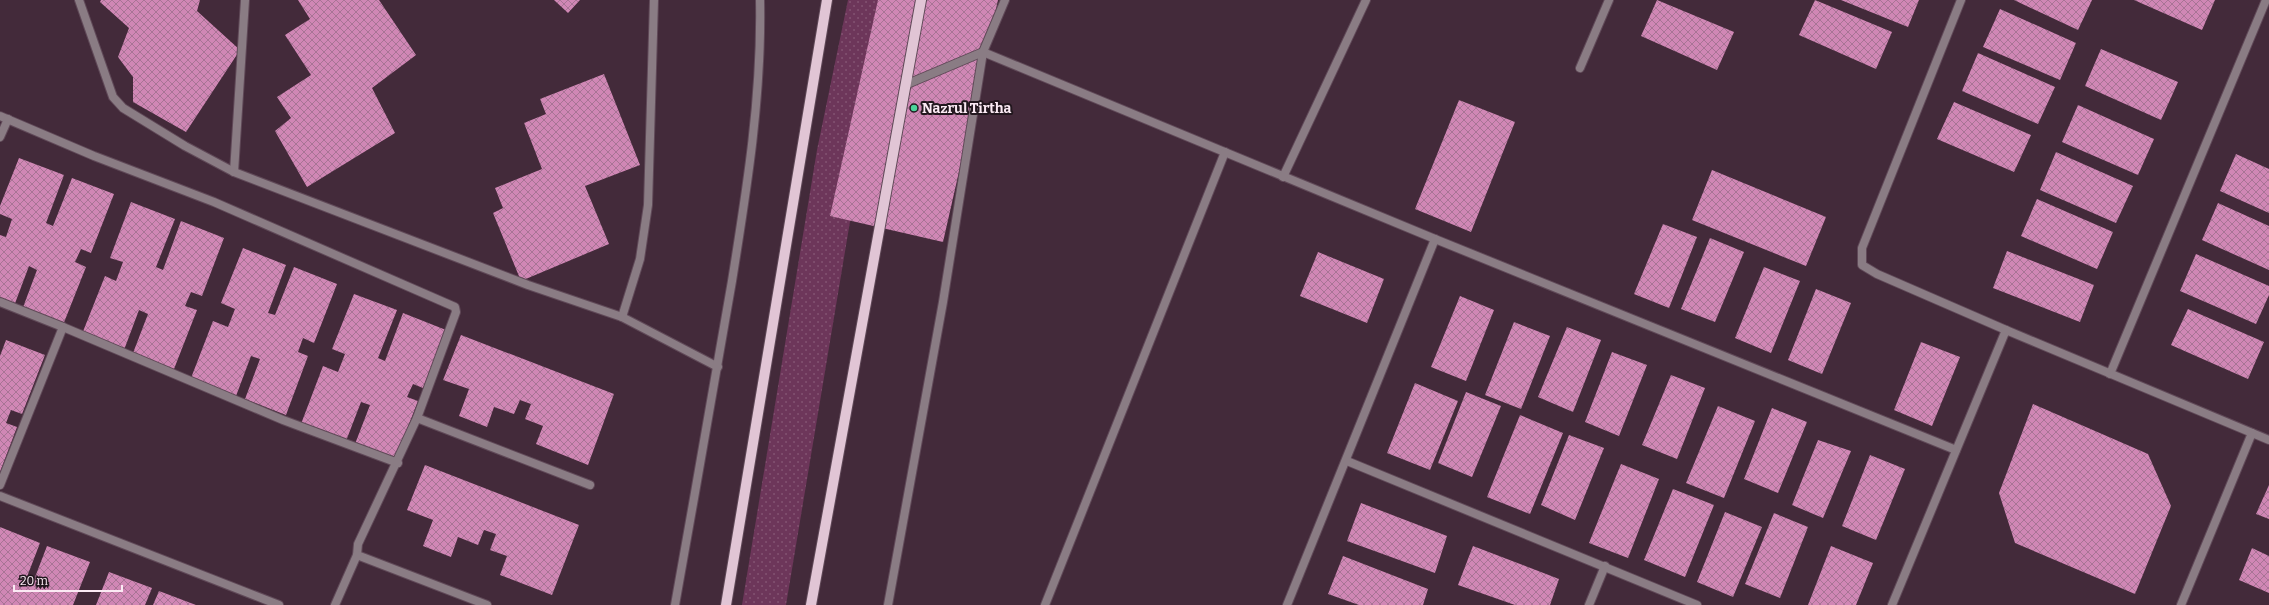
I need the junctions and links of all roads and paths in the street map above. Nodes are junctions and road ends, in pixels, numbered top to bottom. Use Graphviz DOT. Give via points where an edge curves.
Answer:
graph roads {
  1 [pos="80,0"];
  2 [pos="245,0"];
  3 [pos="654,0"];
  4 [pos="760,0"];
  5 [pos="826,0"];
  6 [pos="921,0"];
  7 [pos="1005,0"];
  8 [pos="1366,0"];
  9 [pos="1609,0"];
  10 [pos="1961,0"];
  11 [pos="2266,0"];
  12 [pos="983,52"];
  13 [pos="1580,68"];
  14 [pos="905,85"];
  15 [pos="4,117"];
  16 [pos="0,137"];
  17 [pos="1225,152"];
  18 [pos="234,172"];
  19 [pos="1283,177"];
  20 [pos="1435,239"];
  21 [pos="0,302"];
  22 [pos="622,317"];
  23 [pos="63,327"];
  24 [pos="2006,330"];
  25 [pos="718,367"];
  26 [pos="2110,374"];
  27 [pos="418,418"];
  28 [pos="2252,433"];
  29 [pos="2269,440"];
  30 [pos="1956,450"];
  31 [pos="1347,461"];
  32 [pos="398,463"];
  33 [pos="0,485"];
  34 [pos="590,485"];
  35 [pos="0,496"];
  36 [pos="356,555"];
  37 [pos="1605,566"];
  38 [pos="279,605"];
  39 [pos="335,605"];
  40 [pos="487,605"];
  41 [pos="675,605"];
  42 [pos="726,605"];
  43 [pos="811,605"];
  44 [pos="888,605"];
  45 [pos="1045,605"];
  46 [pos="1287,605"];
  47 [pos="1588,605"];
  48 [pos="1697,605"];
  49 [pos="1892,605"];
  50 [pos="2181,605"];
  1 -- 18 [label="street" via="113,97 123,108 166,135"];
  2 -- 18 [label="street"];
  3 -- 22 [label="street" via="648,205 640,259"];
  4 -- 25 [label="street" via="758,101 749,176"];
  5 -- 42 [label="main road"];
  6 -- 14 [label="main road"];
  7 -- 12 [label="street"];
  8 -- 19 [label="street"];
  9 -- 13 [label="street"];
  10 -- 24 [label="street" via="1862,248 1862,265 1877,274"];
  11 -- 26 [label="street"];
  12 -- 14 [label="street"];
  12 -- 17 [label="street"];
  12 -- 44 [label="street" via="943,302"];
  14 -- 43 [label="main road"];
  15 -- 16 [label="street"];
  15 -- 27 [label="street" via="94,156 214,202 455,307 456,312"];
  17 -- 19 [label="street"];
  17 -- 45 [label="street"];
  18 -- 22 [label="street"];
  19 -- 20 [label="street"];
  20 -- 30 [label="street"];
  20 -- 31 [label="street"];
  21 -- 23 [label="street"];
  22 -- 25 [label="street"];
  23 -- 32 [label="street" via="283,420"];
  23 -- 33 [label="street"];
  24 -- 26 [label="street"];
  24 -- 30 [label="street"];
  25 -- 41 [label="street"];
  26 -- 28 [label="street"];
  27 -- 32 [label="street"];
  27 -- 34 [label="street"];
  28 -- 29 [label="street"];
  28 -- 50 [label="street"];
  30 -- 49 [label="street"];
  31 -- 37 [label="street"];
  31 -- 46 [label="street"];
  32 -- 36 [label="street" via="358,544"];
  35 -- 38 [label="street"];
  36 -- 39 [label="street"];
  36 -- 40 [label="street"];
  37 -- 47 [label="street"];
  37 -- 48 [label="street"];
}
